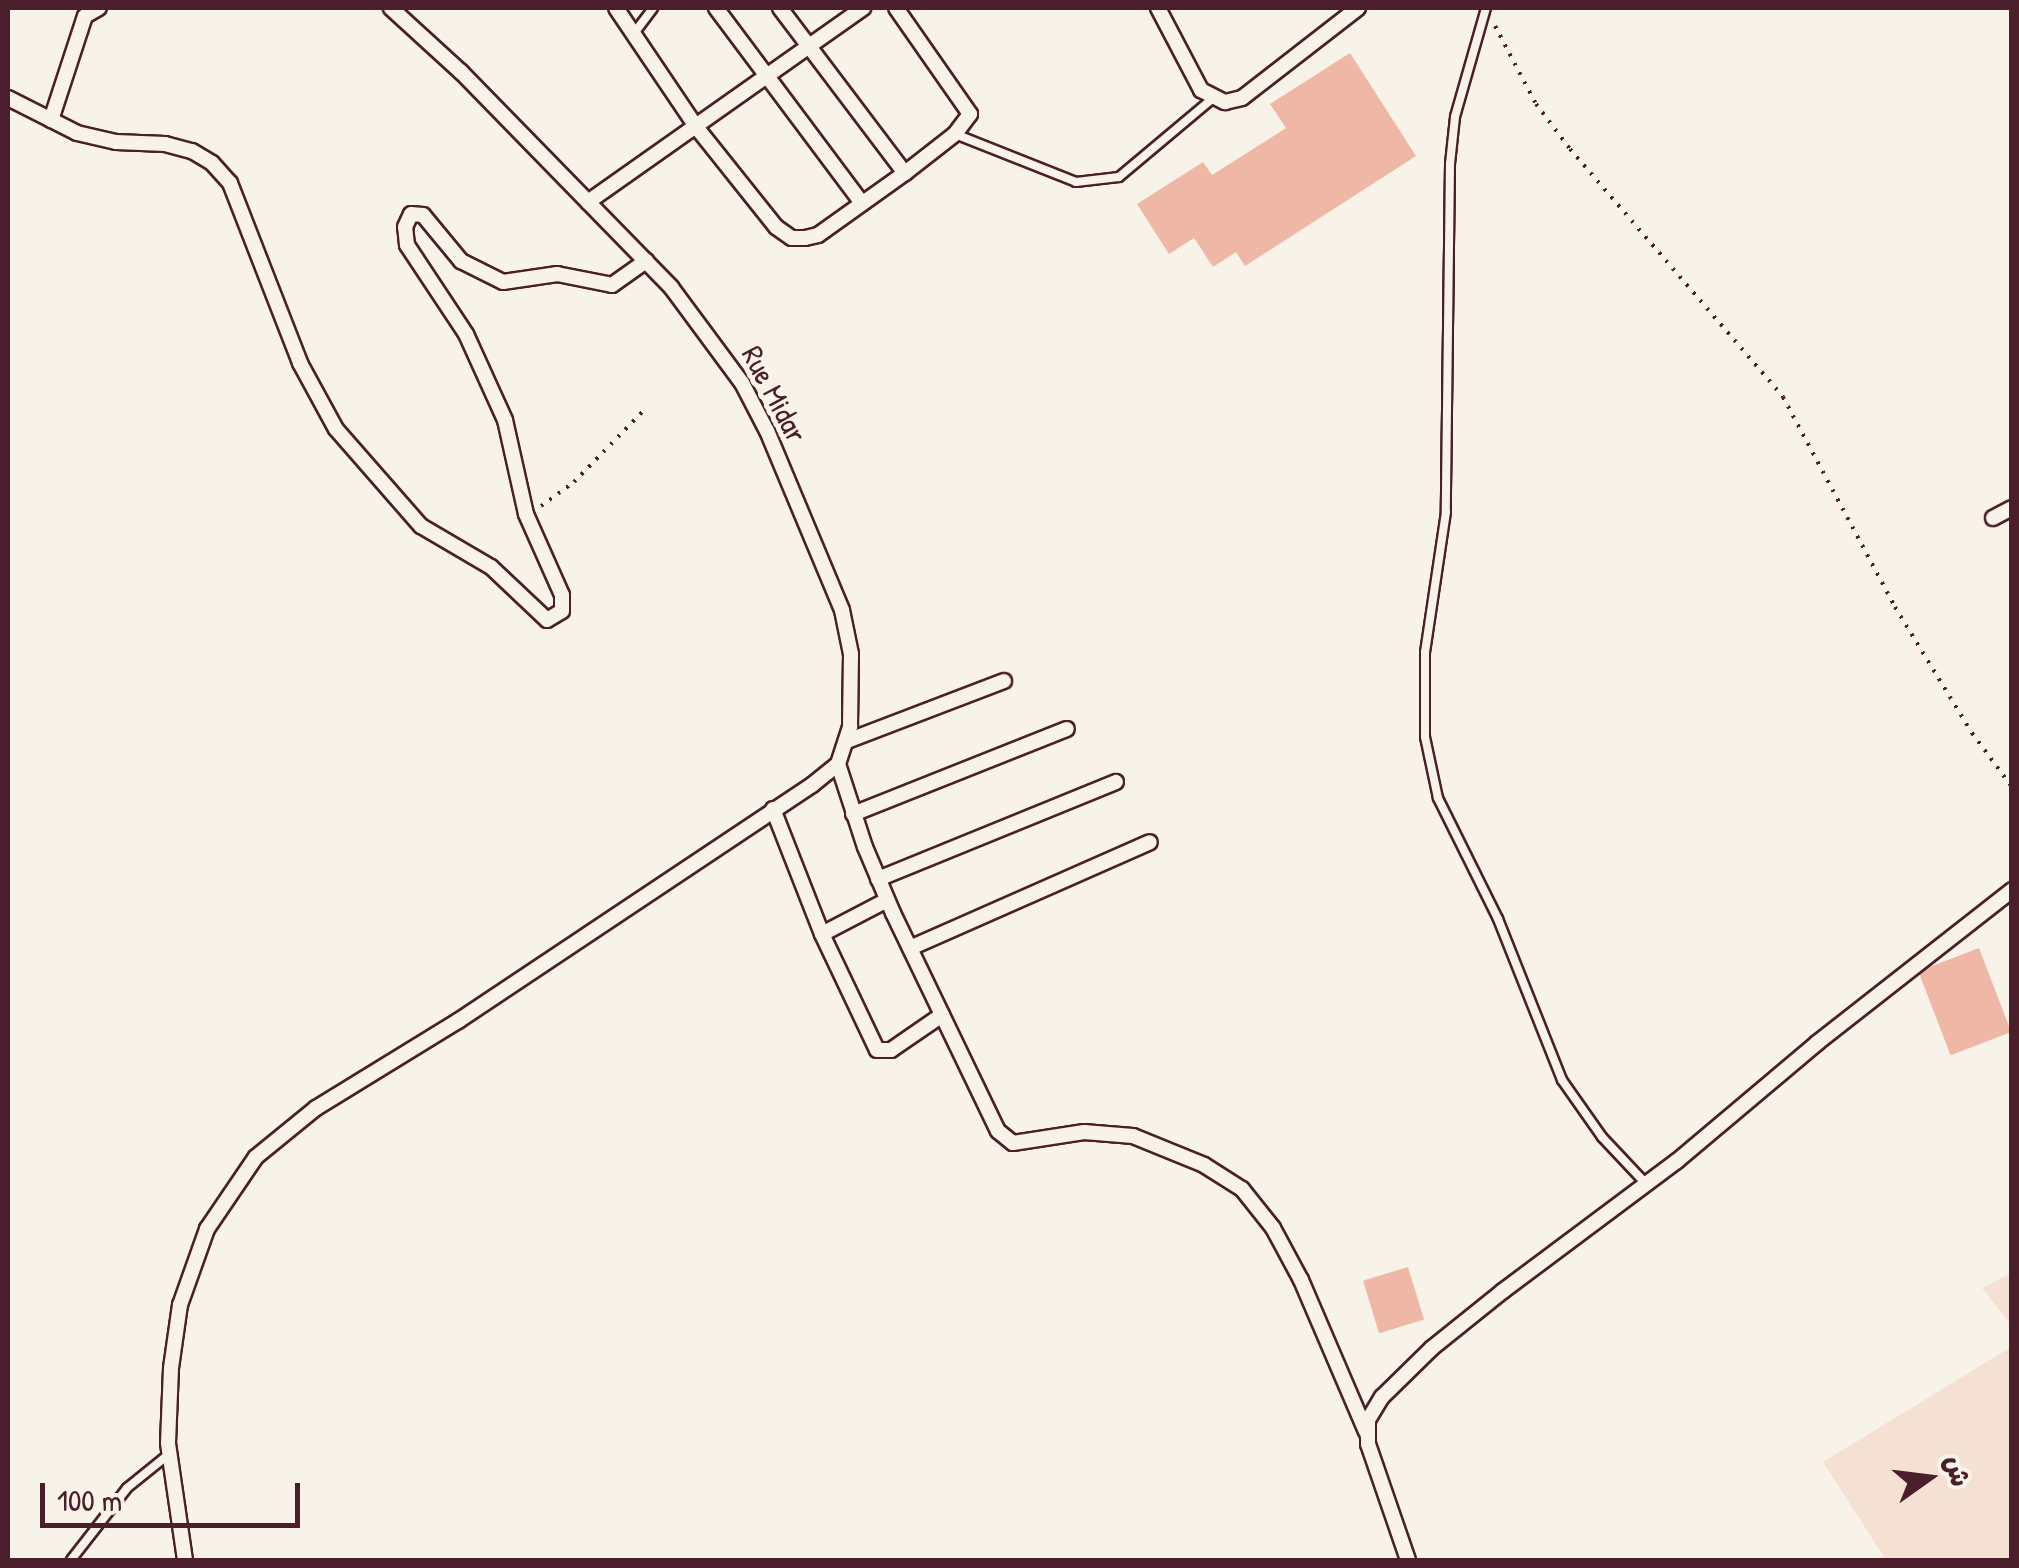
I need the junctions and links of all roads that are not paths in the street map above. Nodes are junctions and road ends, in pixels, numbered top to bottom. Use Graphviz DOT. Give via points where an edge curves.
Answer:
graph roads {
  1 [pos="99,8"];
  2 [pos="391,8"];
  3 [pos="616,8"];
  4 [pos="653,8"];
  5 [pos="716,8"];
  6 [pos="780,8"];
  7 [pos="863,8"];
  8 [pos="896,8"];
  9 [pos="1158,8"];
  10 [pos="1358,8"];
  11 [pos="1486,8"];
  12 [pos="635,32"];
  13 [pos="807,45"];
  14 [pos="764,74"];
  15 [pos="8,98"];
  16 [pos="1212,99"];
  17 [pos="51,120"];
  18 [pos="697,128"];
  19 [pos="954,134"];
  20 [pos="905,173"];
  21 [pos="588,202"];
  22 [pos="862,203"];
  23 [pos="646,261"];
  24 [pos="2012,508"];
  25 [pos="1993,518"];
  26 [pos="1004,681"];
  27 [pos="1068,729"];
  28 [pos="847,741"];
  29 [pos="838,764"];
  30 [pos="1116,782"];
  31 [pos="773,809"];
  32 [pos="853,814"];
  33 [pos="1150,842"];
  34 [pos="878,880"];
  35 [pos="2012,890"];
  36 [pos="887,900"];
  37 [pos="822,934"];
  38 [pos="910,948"];
  39 [pos="942,1014"];
  40 [pos="1647,1185"];
  41 [pos="1366,1432"];
  42 [pos="169,1454"];
  43 [pos="70,1560"];
  44 [pos="184,1560"];
  45 [pos="1408,1560"];
  1 -- 17 [label="street" via="85,16"];
  2 -- 21 [label="street, Rue Midar"];
  3 -- 12 [label="street"];
  4 -- 12 [label="lane"];
  5 -- 14 [label="street"];
  6 -- 13 [label="street"];
  7 -- 13 [label="street"];
  8 -- 19 [label="street" via="967,106 970,114"];
  9 -- 16 [label="street" via="1185,65"];
  10 -- 16 [label="street" via="1242,98"];
  11 -- 40 [label="lane" via="1455,117 1450,164 1446,512 1425,652 1425,738 1438,798 1498,919 1562,1080"];
  12 -- 18 [label="street"];
  13 -- 14 [label="street"];
  13 -- 20 [label="street"];
  14 -- 18 [label="street"];
  14 -- 22 [label="street"];
  15 -- 17 [label="street"];
  16 -- 19 [label="lane" via="1119,177 1076,182"];
  17 -- 23 [label="street" via="96,139 179,147 212,163 230,183 300,363 336,428 421,526 491,567 552,620 562,611 562,595 526,514 505,420 466,334 407,245 408,218 423,216 460,260 503,282 557,274 612,285"];
  18 -- 21 [label="street"];
  18 -- 22 [label="street" via="776,228 792,238 818,235"];
  19 -- 20 [label="street"];
  20 -- 22 [label="street"];
  21 -- 23 [label="street, Rue Midar"];
  23 -- 28 [label="street, Rue Midar" via="742,383 799,504 842,610 852,680"];
  24 -- 25 [label="street"];
  26 -- 28 [label="street"];
  27 -- 32 [label="street"];
  28 -- 29 [label="street, Rue Midar"];
  29 -- 31 [label="street"];
  29 -- 32 [label="street"];
  30 -- 34 [label="street"];
  31 -- 37 [label="street"];
  31 -- 42 [label="street" via="458,1022 316,1108 256,1157 207,1229 188,1272 171,1368"];
  32 -- 34 [label="street"];
  33 -- 38 [label="street"];
  34 -- 36 [label="street"];
  35 -- 40 [label="street"];
  36 -- 37 [label="street"];
  36 -- 38 [label="street"];
  37 -- 39 [label="street" via="878,1050 892,1050"];
  38 -- 39 [label="street"];
  39 -- 41 [label="street" via="1008,1141 1084,1132 1132,1136 1204,1165 1242,1189 1273,1228 1300,1280"];
  40 -- 41 [label="street" via="1432,1348 1382,1397"];
  41 -- 45 [label="street"];
  42 -- 43 [label="lane" via="127,1488"];
  42 -- 44 [label="street"];
}
